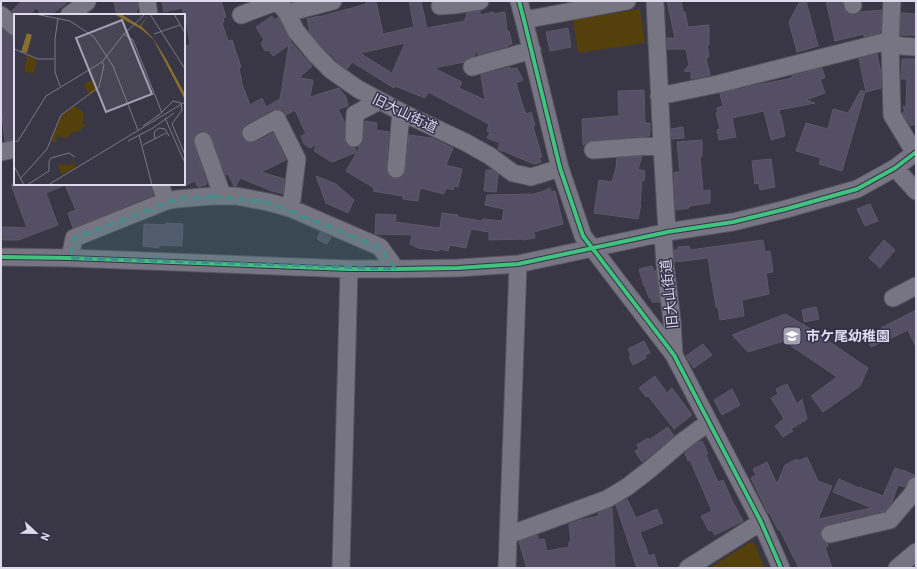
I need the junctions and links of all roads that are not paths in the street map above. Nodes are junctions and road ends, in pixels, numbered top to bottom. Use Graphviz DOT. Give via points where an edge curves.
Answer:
graph roads {
  1 [pos="6,1"];
  2 [pos="146,1"];
  3 [pos="334,1"];
  4 [pos="480,1"];
  5 [pos="519,1"];
  6 [pos="627,1"];
  7 [pos="655,1"];
  8 [pos="892,1"];
  9 [pos="281,5"];
  10 [pos="1,6"];
  11 [pos="89,6"];
  12 [pos="449,9"];
  13 [pos="71,14"];
  14 [pos="149,14"];
  15 [pos="1,15"];
  16 [pos="241,15"];
  17 [pos="524,20"];
  18 [pos="14,26"];
  19 [pos="890,42"];
  20 [pos="916,47"];
  21 [pos="532,50"];
  22 [pos="472,67"];
  23 [pos="659,96"];
  24 [pos="379,101"];
  25 [pos="401,112"];
  26 [pos="251,133"];
  27 [pos="354,138"];
  28 [pos="204,141"];
  29 [pos="662,145"];
  30 [pos="14,150"];
  31 [pos="593,150"];
  32 [pos="1,152"];
  33 [pos="915,153"];
  34 [pos="401,160"];
  35 [pos="560,168"];
  36 [pos="895,168"];
  37 [pos="160,185"];
  38 [pos="916,191"];
  39 [pos="221,196"];
  40 [pos="166,201"];
  41 [pos="290,208"];
  42 [pos="665,232"];
  43 [pos="592,248"];
  44 [pos="1,257"];
  45 [pos="70,258"];
  46 [pos="518,264"];
  47 [pos="349,268"];
  48 [pos="396,270"];
  49 [pos="916,286"];
  50 [pos="893,298"];
  51 [pos="674,355"];
  52 [pos="709,422"];
  53 [pos="916,486"];
  54 [pos="761,522"];
  55 [pos="508,533"];
  56 [pos="830,534"];
  57 [pos="916,552"];
  58 [pos="341,568"];
  59 [pos="507,568"];
  60 [pos="688,568"];
  61 [pos="780,568"];
  62 [pos="897,568"];
  1 -- 10 [label="street"];
  2 -- 14 [label="street"];
  3 -- 9 [label="street"];
  4 -- 12 [label="street"];
  5 -- 17 [label="street"];
  6 -- 17 [label="street"];
  7 -- 23 [label="street, 旧大山街道"];
  8 -- 19 [label="street"];
  9 -- 16 [label="street"];
  9 -- 24 [label="street, 旧大山街道" via="296,31 331,70"];
  11 -- 13 [label="street"];
  15 -- 18 [label="street"];
  17 -- 21 [label="street"];
  19 -- 20 [label="street"];
  19 -- 23 [label="street"];
  19 -- 33 [label="street" via="892,115"];
  21 -- 22 [label="street"];
  21 -- 35 [label="street"];
  23 -- 29 [label="street, 旧大山街道"];
  24 -- 25 [label="street, 旧大山街道"];
  24 -- 27 [label="street" via="355,114"];
  25 -- 34 [label="street"];
  25 -- 35 [label="street, 旧大山街道" via="465,142 513,173 531,177"];
  26 -- 41 [label="street" via="277,119 297,159"];
  28 -- 39 [label="street"];
  29 -- 31 [label="street"];
  29 -- 42 [label="street, 旧大山街道"];
  30 -- 32 [label="street"];
  33 -- 36 [label="street"];
  35 -- 43 [label="street" via="583,236"];
  36 -- 38 [label="street"];
  36 -- 42 [label="street" via="857,189 786,209 733,222"];
  37 -- 40 [label="street"];
  39 -- 40 [label="street"];
  39 -- 41 [label="street" via="236,196"];
  40 -- 45 [label="street" via="74,238"];
  41 -- 48 [label="street" via="380,247"];
  42 -- 43 [label="street"];
  42 -- 51 [label="street, 旧大山街道" via="665,264"];
  43 -- 46 [label="street"];
  43 -- 51 [label="street"];
  44 -- 45 [label="street"];
  45 -- 47 [label="street"];
  46 -- 48 [label="street"];
  46 -- 55 [label="street"];
  47 -- 48 [label="street"];
  47 -- 58 [label="street"];
  49 -- 50 [label="street"];
  51 -- 52 [label="street"];
  52 -- 54 [label="street"];
  52 -- 55 [label="street" via="607,500"];
  53 -- 56 [label="street" via="890,520"];
  54 -- 60 [label="street"];
  54 -- 61 [label="street"];
  55 -- 59 [label="street"];
  57 -- 62 [label="street"];
}
